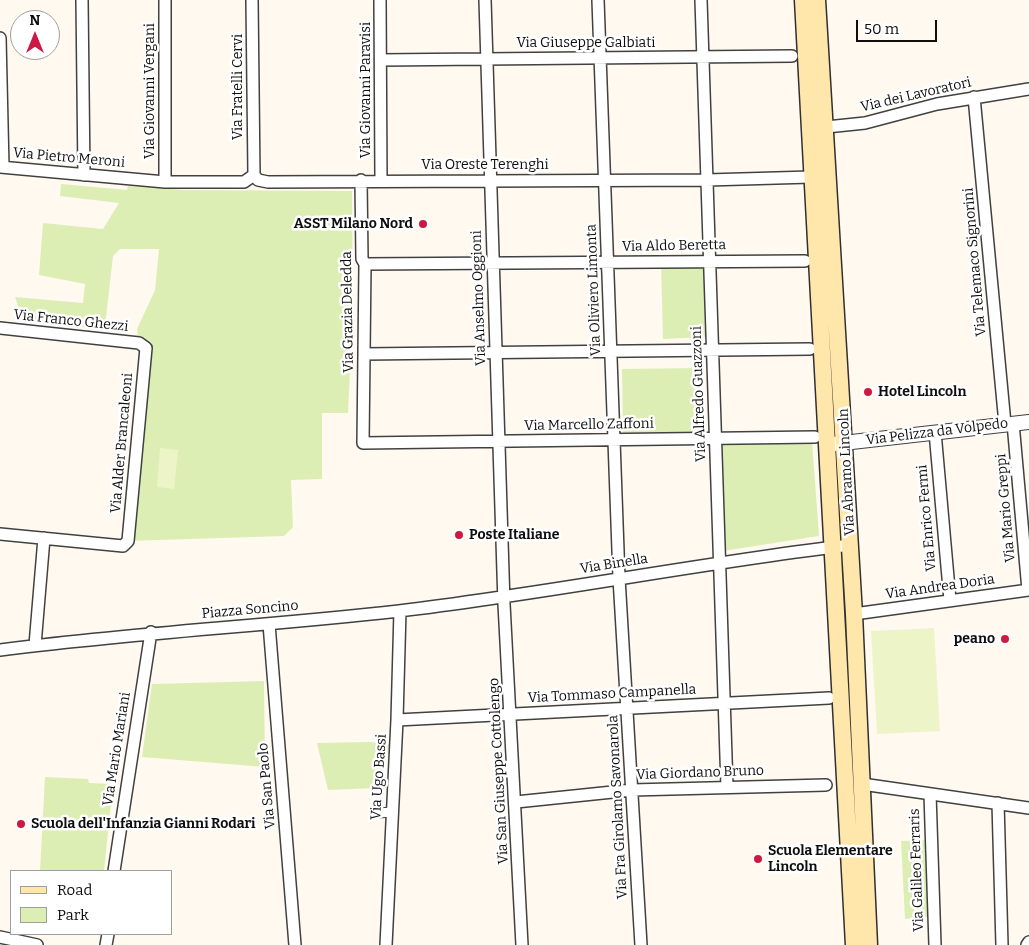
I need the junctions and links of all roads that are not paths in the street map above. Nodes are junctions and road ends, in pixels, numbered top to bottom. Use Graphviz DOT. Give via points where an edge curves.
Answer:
graph roads {
  1 [pos="82,0"];
  2 [pos="165,0"];
  3 [pos="252,0"];
  4 [pos="380,0"];
  5 [pos="485,0"];
  6 [pos="598,0"];
  7 [pos="701,0"];
  8 [pos="803,0"];
  9 [pos="818,0"];
  10 [pos="0,38"];
  11 [pos="792,56"];
  12 [pos="600,57"];
  13 [pos="488,58"];
  14 [pos="703,58"];
  15 [pos="381,60"];
  16 [pos="1029,89"];
  17 [pos="974,97"];
  18 [pos="817,128"];
  19 [pos="1,167"];
  20 [pos="84,175"];
  21 [pos="254,175"];
  22 [pos="811,177"];
  23 [pos="605,179"];
  24 [pos="361,180"];
  25 [pos="381,180"];
  26 [pos="491,180"];
  27 [pos="707,180"];
  28 [pos="165,182"];
  29 [pos="833,240"];
  30 [pos="710,260"];
  31 [pos="805,261"];
  32 [pos="494,263"];
  33 [pos="608,263"];
  34 [pos="365,264"];
  35 [pos="0,328"];
  36 [pos="139,343"];
  37 [pos="810,349"];
  38 [pos="713,350"];
  39 [pos="496,352"];
  40 [pos="611,352"];
  41 [pos="364,354"];
  42 [pos="1029,422"];
  43 [pos="1009,424"];
  44 [pos="935,432"];
  45 [pos="716,438"];
  46 [pos="613,440"];
  47 [pos="820,441"];
  48 [pos="498,442"];
  49 [pos="363,443"];
  50 [pos="845,443"];
  51 [pos="0,534"];
  52 [pos="44,538"];
  53 [pos="850,545"];
  54 [pos="832,547"];
  55 [pos="720,563"];
  56 [pos="619,578"];
  57 [pos="1028,590"];
  58 [pos="504,595"];
  59 [pos="950,600"];
  60 [pos="400,610"];
  61 [pos="854,614"];
  62 [pos="269,624"];
  63 [pos="151,632"];
  64 [pos="35,645"];
  65 [pos="0,650"];
  66 [pos="829,698"];
  67 [pos="724,703"];
  68 [pos="627,708"];
  69 [pos="511,715"];
  70 [pos="397,720"];
  71 [pos="862,784"];
  72 [pos="826,785"];
  73 [pos="728,787"];
  74 [pos="632,790"];
  75 [pos="930,794"];
  76 [pos="516,802"];
  77 [pos="998,804"];
  78 [pos="1029,808"];
  79 [pos="392,812"];
  80 [pos="379,813"];
  81 [pos="114,870"];
  82 [pos="0,937"];
  83 [pos="1002,940"];
  84 [pos="37,945"];
  85 [pos="295,945"];
  86 [pos="386,945"];
  87 [pos="522,945"];
  88 [pos="641,945"];
  89 [pos="854,945"];
  90 [pos="869,945"];
  91 [pos="935,945"];
  92 [pos="1012,945"];
  1 -- 20 [label="street"];
  2 -- 28 [label="street, Via Giovanni Vergani"];
  3 -- 21 [label="street, Via Fratelli Cervi"];
  4 -- 15 [label="street, Via Giovanni Paravisi"];
  5 -- 13 [label="street, Via Anselmo Oggioni"];
  6 -- 12 [label="street, Via Oliviero Limonta"];
  7 -- 14 [label="street, Via Alfredo Guazzoni"];
  8 -- 18 [label="main road, Via Abramo Lincoln"];
  9 -- 18 [label="main road, Via Abramo Lincoln"];
  10 -- 19 [label="street"];
  11 -- 14 [label="street, Via Giuseppe Galbiati"];
  12 -- 13 [label="street, Via Giuseppe Galbiati"];
  12 -- 14 [label="street, Via Giuseppe Galbiati"];
  12 -- 23 [label="street, Via Oliviero Limonta"];
  13 -- 15 [label="street, Via Giuseppe Galbiati"];
  13 -- 26 [label="street, Via Anselmo Oggioni"];
  14 -- 27 [label="street, Via Alfredo Guazzoni"];
  15 -- 25 [label="street, Via Giovanni Paravisi"];
  16 -- 17 [label="street, Via dei Lavoratori"];
  17 -- 18 [label="street, Via dei Lavoratori" via="865,123"];
  17 -- 43 [label="street, Via Telemaco Signorini"];
  18 -- 22 [label="main road, Via Abramo Lincoln"];
  18 -- 29 [label="main road, Via Abramo Lincoln"];
  19 -- 20 [label="street, Via Pietro Meroni"];
  20 -- 28 [label="street, Via Pietro Meroni"];
  21 -- 24 [label="street, Via Oreste Terenghi" via="260,182"];
  21 -- 28 [label="street" via="244,182"];
  22 -- 27 [label="street, Via Oreste Terenghi"];
  22 -- 29 [label="main road" via="822,191 826,228"];
  22 -- 47 [label="main road, Via Abramo Lincoln"];
  23 -- 26 [label="street, Via Oreste Terenghi"];
  23 -- 27 [label="street, Via Oreste Terenghi"];
  23 -- 33 [label="street, Via Oliviero Limonta"];
  24 -- 25 [label="street, Via Oreste Terenghi"];
  24 -- 34 [label="street, Via Grazia Deledda" via="362,258"];
  25 -- 26 [label="street, Via Oreste Terenghi"];
  26 -- 32 [label="street, Via Anselmo Oggioni"];
  27 -- 30 [label="street, Via Alfredo Guazzoni"];
  29 -- 50 [label="main road, Via Abramo Lincoln"];
  30 -- 31 [label="street, Via Aldo Beretta"];
  30 -- 33 [label="street, Via Aldo Beretta"];
  30 -- 38 [label="street, Via Alfredo Guazzoni"];
  32 -- 33 [label="street, Via Aldo Beretta"];
  32 -- 34 [label="street, Via Aldo Beretta"];
  32 -- 39 [label="street, Via Anselmo Oggioni"];
  33 -- 40 [label="street, Via Oliviero Limonta"];
  34 -- 41 [label="street, Via Grazia Deledda"];
  35 -- 36 [label="street, Via Franco Ghezzi"];
  36 -- 52 [label="street, Via Alder Brancaleoni" via="146,348 128,541 123,546"];
  37 -- 38 [label="street"];
  38 -- 40 [label="street"];
  38 -- 45 [label="street, Via Alfredo Guazzoni"];
  39 -- 40 [label="street"];
  39 -- 41 [label="street"];
  39 -- 48 [label="street, Via Anselmo Oggioni"];
  40 -- 46 [label="street, Via Oliviero Limonta"];
  41 -- 49 [label="street, Via Grazia Deledda"];
  42 -- 43 [label="street, Via Pelizza da Volpedo"];
  43 -- 44 [label="street, Via Pelizza da Volpedo"];
  43 -- 57 [label="street, Via Mario Greppi"];
  44 -- 50 [label="street, Via Pelizza da Volpedo"];
  44 -- 59 [label="street, Via Enrico Fermi"];
  45 -- 46 [label="street, Via Marcello Zaffoni"];
  45 -- 47 [label="street, Via Marcello Zaffoni"];
  45 -- 55 [label="street, Via Alfredo Guazzoni"];
  46 -- 48 [label="street, Via Marcello Zaffoni"];
  46 -- 56 [label="street, Via Oliviero Limonta"];
  47 -- 50 [label="street, Via Pelizza da Volpedo"];
  47 -- 54 [label="main road, Via Abramo Lincoln"];
  48 -- 49 [label="street, Via Marcello Zaffoni"];
  48 -- 58 [label="street, Via Anselmo Oggioni"];
  50 -- 53 [label="main road, Via Abramo Lincoln"];
  51 -- 52 [label="street"];
  52 -- 64 [label="street"];
  53 -- 54 [label="street, Via Binella"];
  53 -- 61 [label="main road, Via Abramo Lincoln"];
  54 -- 55 [label="street, Via Binella"];
  54 -- 89 [label="main road, Via Abramo Lincoln"];
  55 -- 56 [label="street, Via Binella"];
  55 -- 67 [label="street, Via Alfredo Guazzoni"];
  56 -- 58 [label="street, Via Binella"];
  56 -- 68 [label="street, Via Fra Girolamo Savonarola"];
  57 -- 59 [label="street, Via Andrea Doria"];
  58 -- 60 [label="street, Via Binella"];
  58 -- 69 [label="street, Via San Giuseppe Cottolengo"];
  59 -- 61 [label="street, Via Andrea Doria"];
  60 -- 62 [label="street, Piazza Soncino"];
  60 -- 70 [label="street, Via Ugo Bassi"];
  61 -- 71 [label="main road, Via Abramo Lincoln"];
  62 -- 63 [label="street, Piazza Soncino"];
  62 -- 85 [label="street, Via San Paolo"];
  63 -- 64 [label="street, Piazza Soncino"];
  63 -- 81 [label="street, Via Mario Mariani"];
  64 -- 65 [label="street, Piazza Soncino"];
  66 -- 67 [label="street, Via Tommaso Campanella"];
  67 -- 68 [label="street, Via Tommaso Campanella"];
  67 -- 73 [label="street, Via Alfredo Guazzoni"];
  68 -- 69 [label="street, Via Tommaso Campanella"];
  68 -- 74 [label="street, Via Fra Girolamo Savonarola"];
  69 -- 70 [label="street, Via Tommaso Campanella"];
  69 -- 76 [label="street, Via San Giuseppe Cottolengo"];
  70 -- 79 [label="street, Via Ugo Bassi"];
  71 -- 75 [label="street"];
  71 -- 90 [label="main road, Via Abramo Lincoln"];
  72 -- 73 [label="street, Via Giordano Bruno"];
  73 -- 74 [label="street, Via Giordano Bruno"];
  74 -- 76 [label="street, Via Giordano Bruno"];
  74 -- 88 [label="street, Via Fra Girolamo Savonarola"];
  75 -- 77 [label="street"];
  75 -- 91 [label="street, Via Galileo Ferraris"];
  76 -- 87 [label="street, Via San Giuseppe Cottolengo"];
  77 -- 78 [label="street"];
  77 -- 83 [label="street"];
  79 -- 80 [label="street"];
  79 -- 86 [label="street, Via Ugo Bassi"];
  82 -- 84 [label="street"];
  83 -- 92 [label="street"];
}
